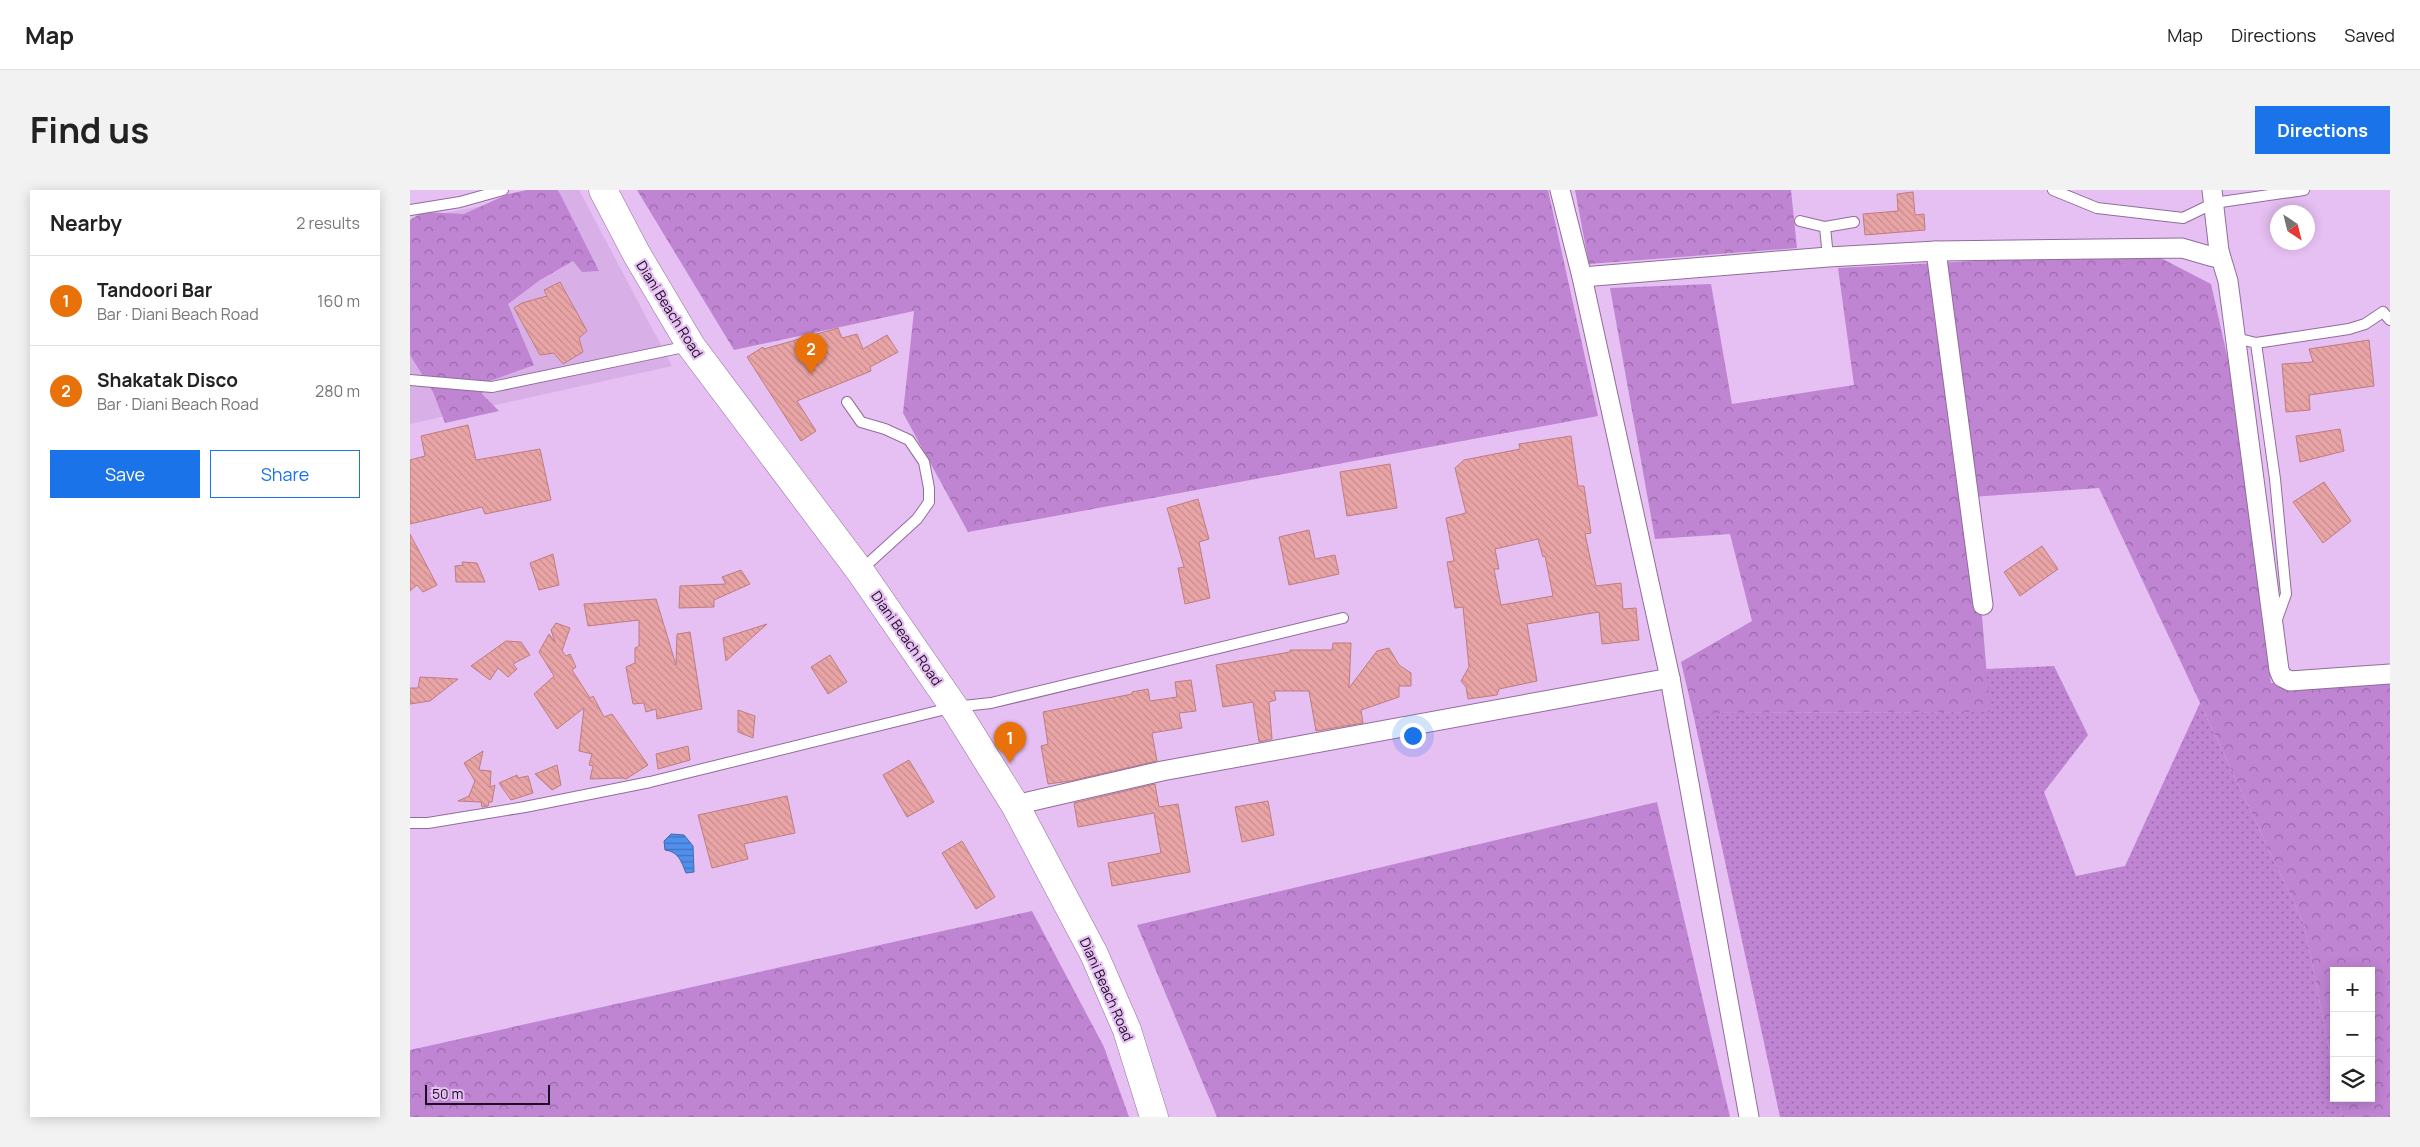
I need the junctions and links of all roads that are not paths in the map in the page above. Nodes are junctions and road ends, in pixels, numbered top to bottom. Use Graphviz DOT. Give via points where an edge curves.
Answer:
graph roads {
  1 [pos="504,190"];
  2 [pos="603,190"];
  3 [pos="1560,190"];
  4 [pos="2052,190"];
  5 [pos="2304,190"];
  6 [pos="2213,196"];
  7 [pos="410,210"];
  8 [pos="1800,221"];
  9 [pos="1854,222"];
  10 [pos="1825,227"];
  11 [pos="1936,251"];
  12 [pos="2219,251"];
  13 [pos="1828,257"];
  14 [pos="1582,277"];
  15 [pos="2390,320"];
  16 [pos="2236,338"];
  17 [pos="2256,342"];
  18 [pos="691,346"];
  19 [pos="410,380"];
  20 [pos="847,402"];
  21 [pos="860,571"];
  22 [pos="1983,605"];
  23 [pos="1343,618"];
  24 [pos="2273,629"];
  25 [pos="2390,674"];
  26 [pos="1670,678"];
  27 [pos="954,707"];
  28 [pos="1015,805"];
  29 [pos="410,823"];
  30 [pos="1154,1117"];
  31 [pos="1749,1117"];
  1 -- 7 [label="lane" via="460,202"];
  2 -- 18 [label="main road, Diani Beach Road"];
  3 -- 14 [label="street"];
  4 -- 6 [label="lane" via="2097,208 2182,218"];
  5 -- 6 [label="lane"];
  6 -- 12 [label="street"];
  8 -- 10 [label="lane"];
  9 -- 10 [label="lane"];
  10 -- 13 [label="lane"];
  11 -- 12 [label="street" via="2182,248 2213,257"];
  11 -- 13 [label="street"];
  11 -- 22 [label="street"];
  12 -- 16 [label="street" via="2228,281"];
  13 -- 14 [label="street"];
  14 -- 26 [label="street"];
  15 -- 17 [label="lane" via="2382,312 2365,324 2349,329"];
  16 -- 17 [label="lane"];
  16 -- 24 [label="street"];
  17 -- 24 [label="lane" via="2275,479 2286,594"];
  18 -- 19 [label="lane" via="492,387"];
  18 -- 21 [label="main road, Diani Beach Road"];
  20 -- 21 [label="lane" via="861,422 909,440 924,462 930,488 928,502 917,519"];
  21 -- 27 [label="main road, Diani Beach Road"];
  23 -- 27 [label="lane" via="990,703"];
  24 -- 25 [label="street" via="2278,670 2290,681"];
  26 -- 28 [label="street" via="1162,771"];
  26 -- 31 [label="street"];
  27 -- 28 [label="main road, Diani Beach Road"];
  27 -- 29 [label="lane" via="650,782 428,824"];
  28 -- 30 [label="main road, Diani Beach Road" via="1094,954 1124,1022"];
}
